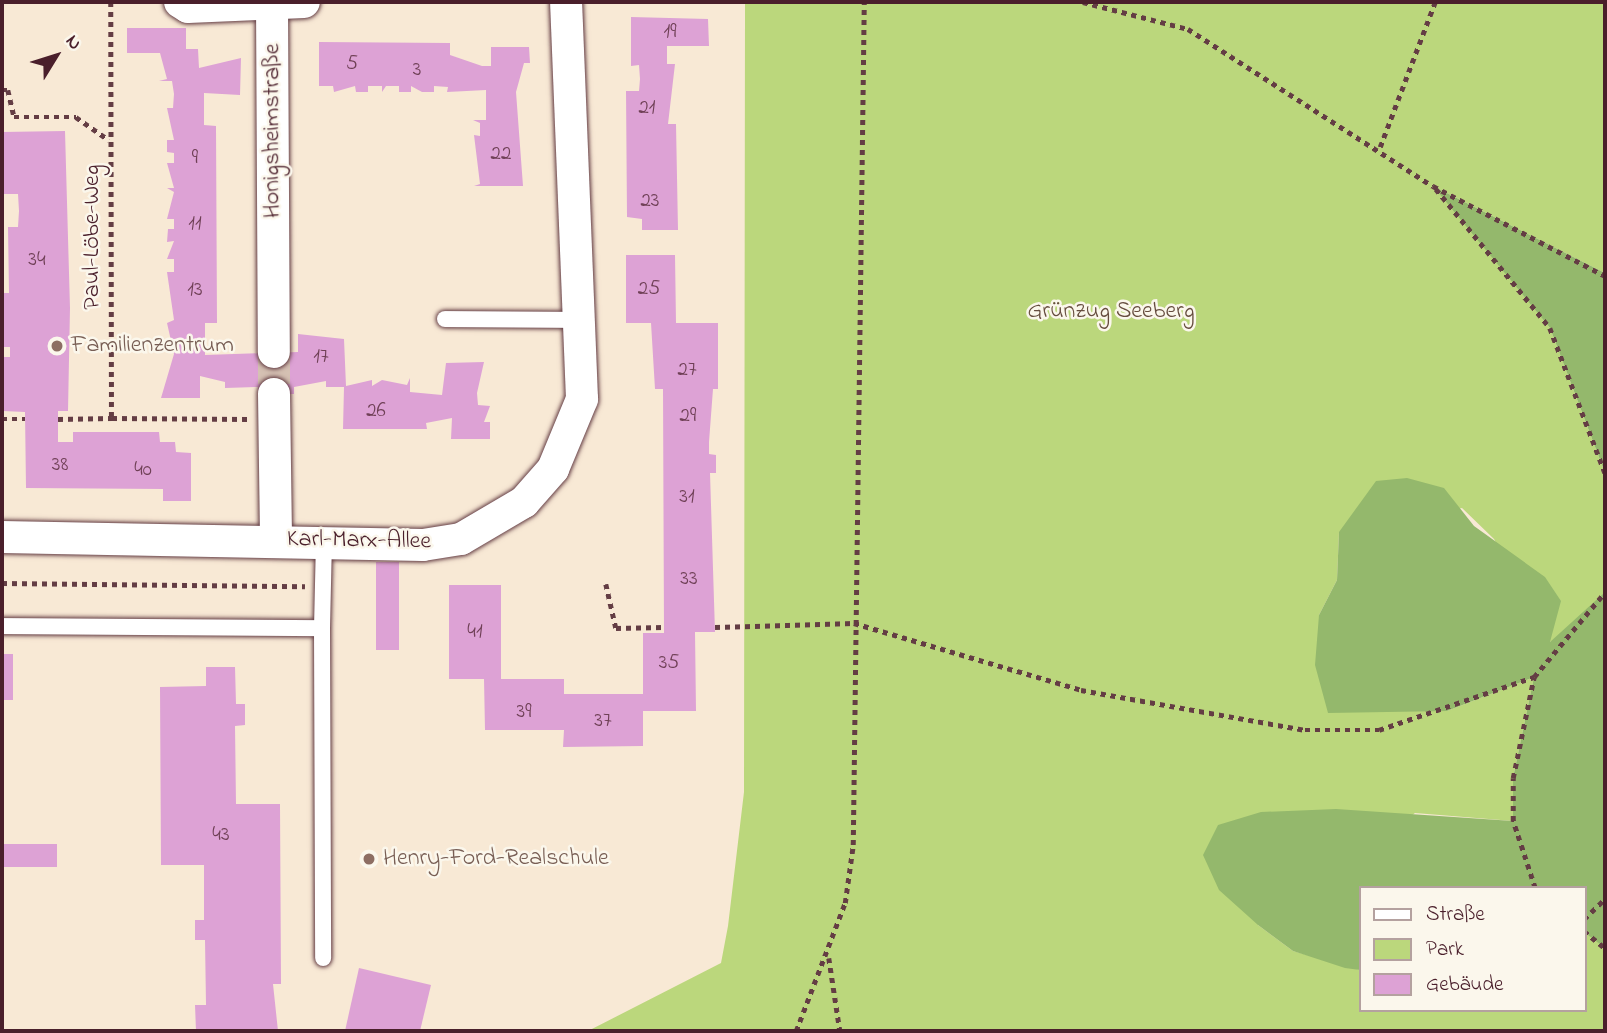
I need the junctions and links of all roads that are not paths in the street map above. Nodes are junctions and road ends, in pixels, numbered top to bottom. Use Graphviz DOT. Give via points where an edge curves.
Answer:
graph roads {
  1 [pos="180,2"];
  2 [pos="272,2"];
  3 [pos="304,2"];
  4 [pos="566,2"];
  5 [pos="445,319"];
  6 [pos="581,320"];
  7 [pos="274,352"];
  8 [pos="274,406"];
  9 [pos="2,537"];
  10 [pos="276,540"];
  11 [pos="324,542"];
  12 [pos="2,626"];
  13 [pos="321,628"];
  14 [pos="323,958"];
  1 -- 2 [label="street"];
  2 -- 3 [label="street"];
  2 -- 7 [label="street, Honigsheimstraße"];
  4 -- 6 [label="street, Karl-Marx-Allee"];
  5 -- 6 [label="lane"];
  6 -- 11 [label="street, Karl-Marx-Allee" via="584,368 575,424 553,468 524,502 461,539 423,545"];
  8 -- 10 [label="street"];
  9 -- 10 [label="street, Karl-Marx-Allee"];
  10 -- 11 [label="street, Karl-Marx-Allee"];
  11 -- 13 [label="lane"];
  12 -- 13 [label="lane"];
  13 -- 14 [label="lane"];
}
